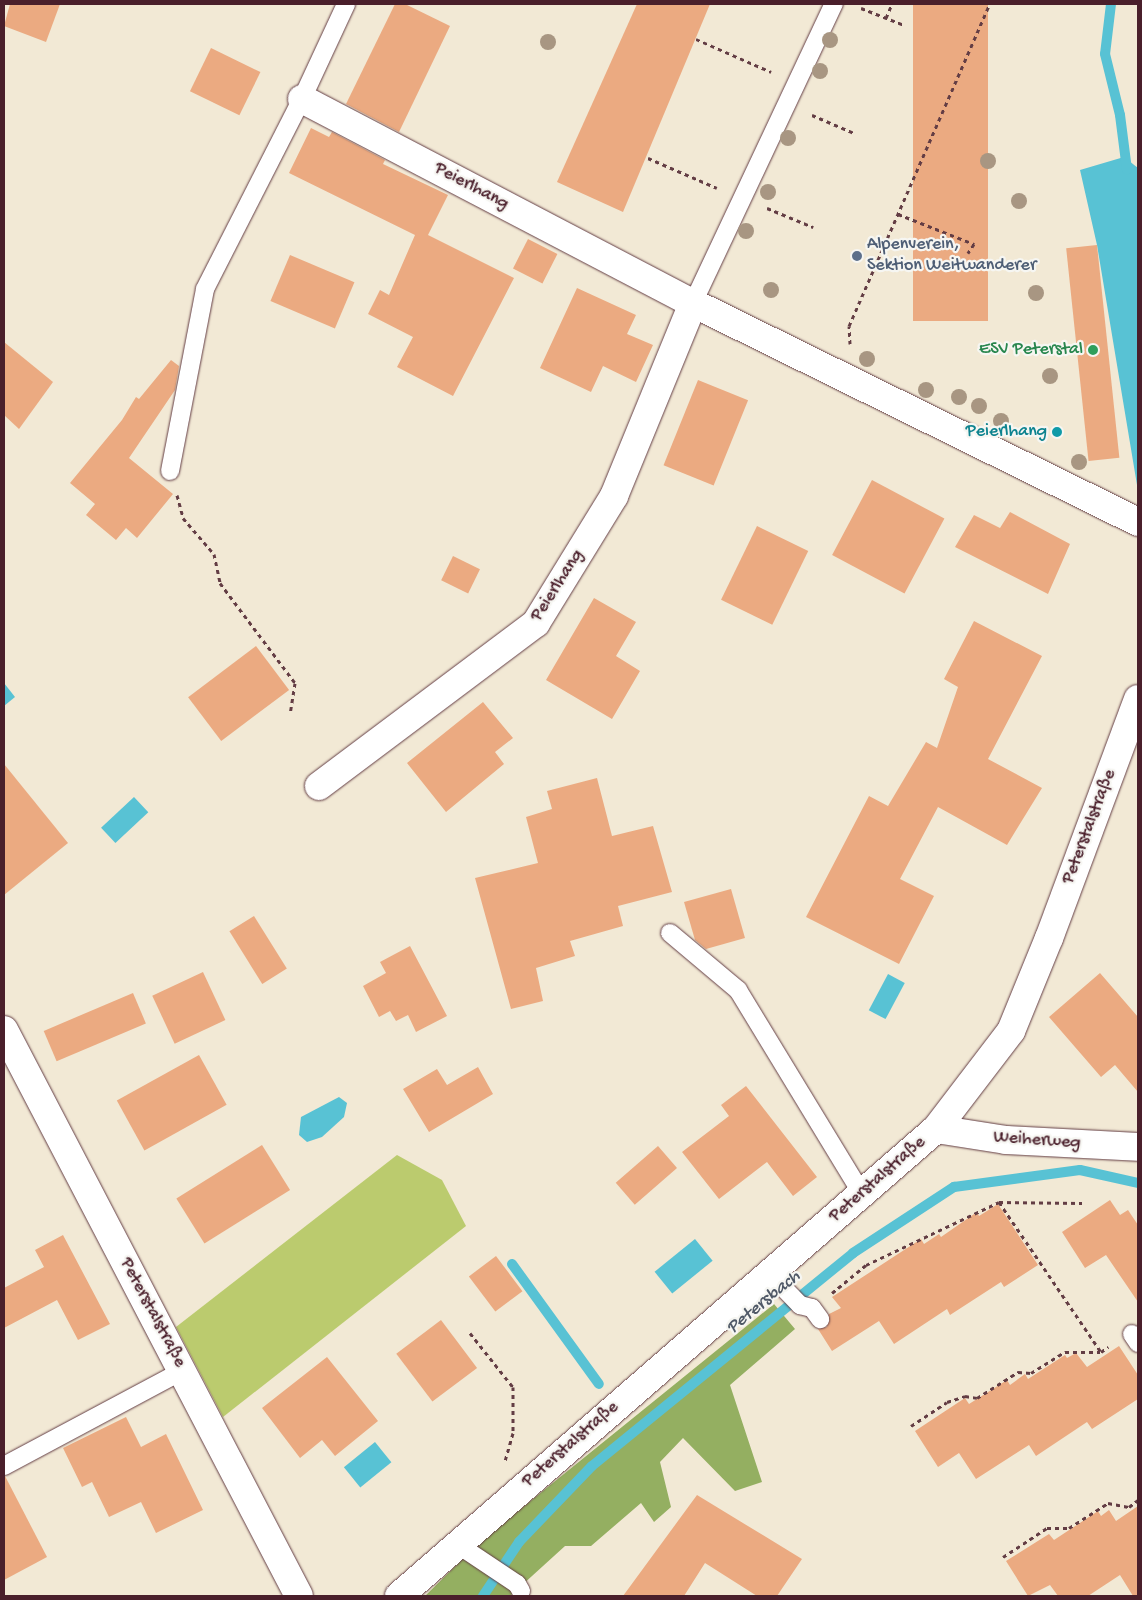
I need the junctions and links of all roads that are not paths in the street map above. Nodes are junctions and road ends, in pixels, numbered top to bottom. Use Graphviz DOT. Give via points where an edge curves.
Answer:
graph roads {
  1 [pos="346,4"];
  2 [pos="834,4"];
  3 [pos="302,99"];
  4 [pos="694,303"];
  5 [pos="170,471"];
  6 [pos="1138,522"];
  7 [pos="1138,699"];
  8 [pos="319,786"];
  9 [pos="670,933"];
  10 [pos="4,1030"];
  11 [pos="936,1129"];
  12 [pos="1138,1148"];
  13 [pos="862,1194"];
  14 [pos="778,1282"];
  15 [pos="811,1311"];
  16 [pos="182,1371"];
  17 [pos="4,1466"];
  18 [pos="457,1544"];
  19 [pos="521,1591"];
  20 [pos="299,1596"];
  21 [pos="399,1596"];
  1 -- 3 [label="lane"];
  2 -- 4 [label="lane, Peierlhang"];
  3 -- 4 [label="street, Peierlhang"];
  3 -- 5 [label="lane" via="205,288"];
  4 -- 6 [label="street, Peierlhang"];
  4 -- 8 [label="street, Peierlhang" via="614,496 536,623"];
  7 -- 11 [label="street, Peterstalstraße" via="1049,938 1010,1031"];
  9 -- 13 [label="lane" via="738,990"];
  10 -- 16 [label="street, Peterstalstraße"];
  11 -- 12 [label="street, Weiherweg" via="1006,1140"];
  11 -- 13 [label="street, Peterstalstraße"];
  13 -- 14 [label="street, Peterstalstraße"];
  14 -- 15 [label="lane"];
  14 -- 18 [label="street, Peterstalstraße"];
  16 -- 17 [label="lane"];
  16 -- 20 [label="street, Peterstalstraße"];
  18 -- 19 [label="lane" via="517,1584"];
  18 -- 21 [label="street, Peterstalstraße"];
}
